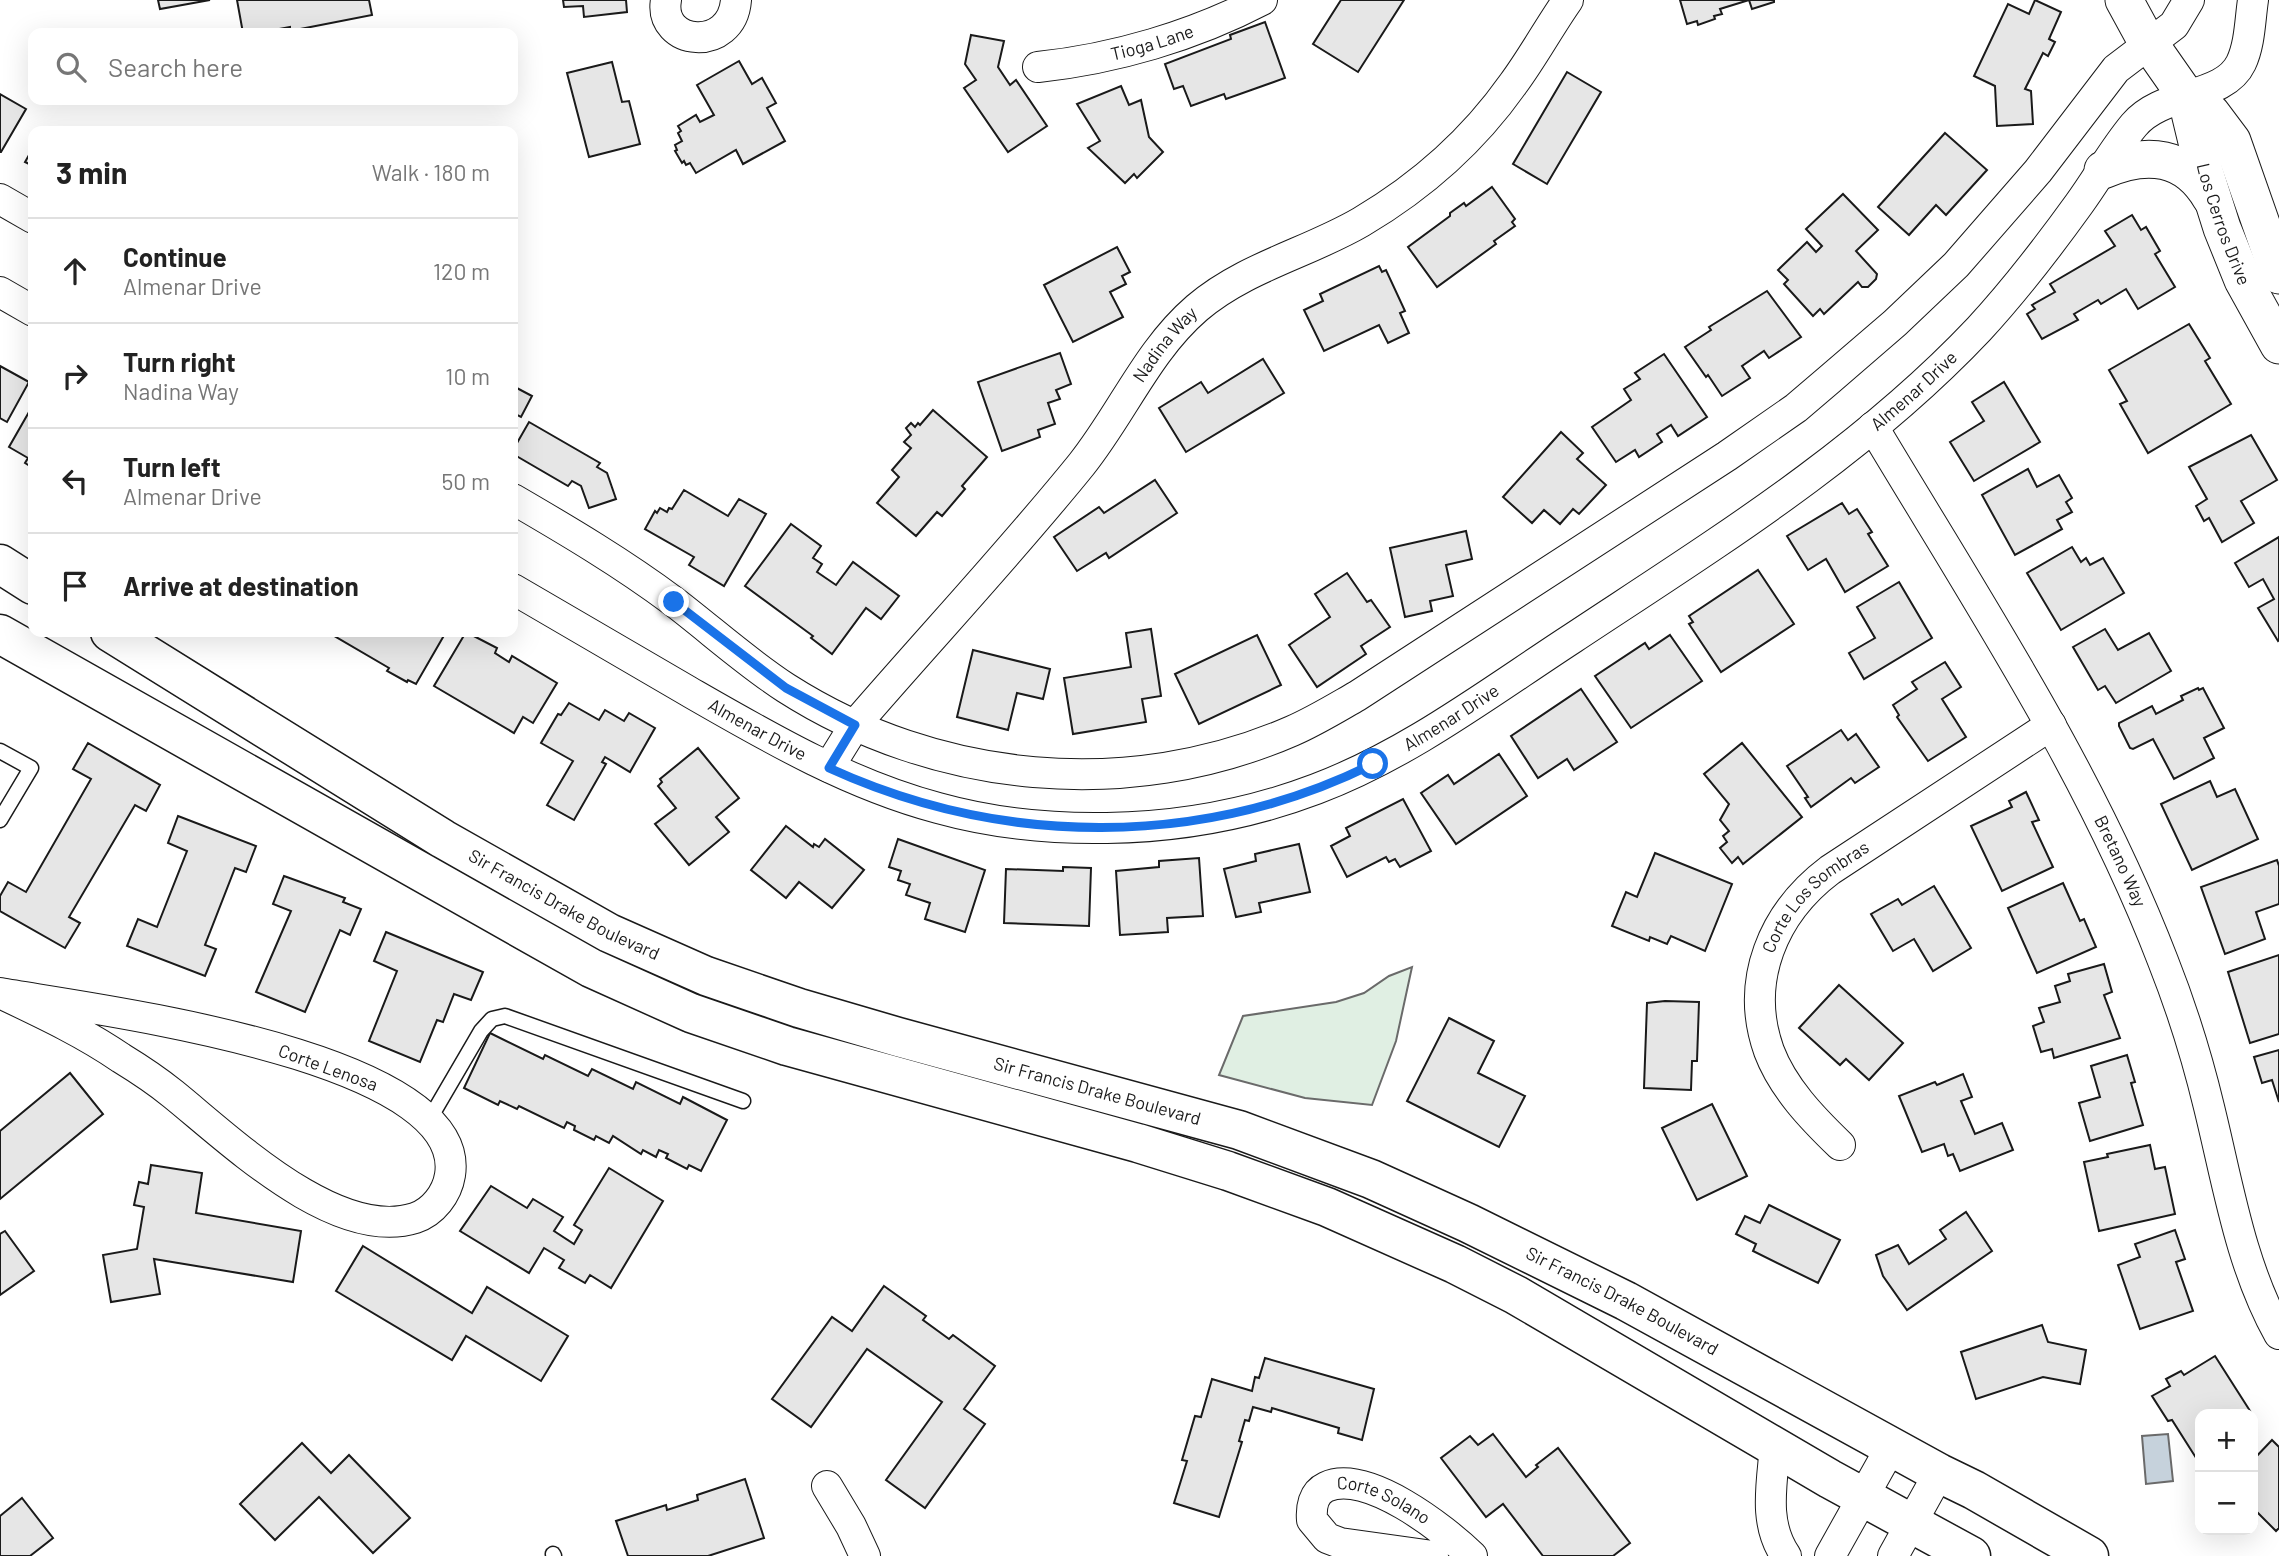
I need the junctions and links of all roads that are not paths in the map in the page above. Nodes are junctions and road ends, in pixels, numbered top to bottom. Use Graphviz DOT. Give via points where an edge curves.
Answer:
graph roads {
  1 [pos="666,0"];
  2 [pos="736,0"];
  3 [pos="1262,0"];
  4 [pos="1569,0"];
  5 [pos="2124,0"];
  6 [pos="2189,0"];
  7 [pos="2253,0"];
  8 [pos="2149,44"];
  9 [pos="1038,67"];
  10 [pos="2186,96"];
  11 [pos="2103,170"];
  12 [pos="0,198"];
  13 [pos="2214,204"];
  14 [pos="28,215"];
  15 [pos="2279,275"];
  16 [pos="0,292"];
  17 [pos="28,308"];
  18 [pos="2279,345"];
  19 [pos="1873,427"];
  20 [pos="518,502"];
  21 [pos="0,564"];
  22 [pos="28,582"];
  23 [pos="518,592"];
  24 [pos="0,634"];
  25 [pos="118,637"];
  26 [pos="2051,724"];
  27 [pos="855,725"];
  28 [pos="0,751"];
  29 [pos="829,768"];
  30 [pos="0,820"];
  31 [pos="0,993"];
  32 [pos="743,1101"];
  33 [pos="429,1120"];
  34 [pos="1840,1145"];
  35 [pos="2279,1334"];
  36 [pos="1774,1446"];
  37 [pos="1891,1447"];
  38 [pos="1939,1474"];
  39 [pos="827,1486"];
  40 [pos="1863,1496"];
  41 [pos="1912,1523"];
  42 [pos="865,1556"];
  43 [pos="1433,1556"];
  44 [pos="1472,1556"];
  45 [pos="1786,1556"];
  46 [pos="1830,1556"];
  47 [pos="1893,1556"];
  48 [pos="1971,1556"];
  49 [pos="2088,1556"];
  1 -- 2 [label="street" via="670,24 689,37 700,38 711,37 729,23"];
  3 -- 9 [label="street, Tioga Lane" via="1220,20 1136,48"];
  4 -- 27 [label="street, Nadina Way" via="1496,107 1435,171 1342,233 1241,278 1179,326 1081,464"];
  5 -- 8 [label="street, Los Cerros Drive"];
  6 -- 8 [label="street" via="2174,25"];
  7 -- 10 [label="street, Almenar Drive" via="2239,69 2221,83"];
  8 -- 10 [label="street, Los Cerros Drive"];
  8 -- 27 [label="street" via="2108,78 2038,171 1956,265 1796,408 1325,715 1294,731 1220,756 1154,770 1091,775 963,763"];
  10 -- 11 [label="street, Almenar Drive" via="2147,113"];
  10 -- 13 [label="street, Los Cerros Drive"];
  10 -- 15 [label="street, Los Cerros Drive" via="2211,113 2232,141"];
  11 -- 13 [label="street" via="2152,159 2178,164 2198,179"];
  11 -- 19 [label="street, Almenar Drive" via="1987,320"];
  12 -- 14 [label="street"];
  13 -- 18 [label="street, Los Cerros Drive" via="2243,280"];
  16 -- 17 [label="street"];
  19 -- 26 [label="street, Bretano Way"];
  19 -- 29 [label="street, Almenar Drive" via="1764,511 1440,726 1344,778 1285,800 1164,824 1055,826 936,808"];
  20 -- 27 [label="street" via="620,564 786,688"];
  21 -- 22 [label="main road"];
  23 -- 29 [label="street, Almenar Drive" via="760,733"];
  24 -- 36 [label="main road" via="591,968 691,1013 787,1046 1138,1143 1327,1207 1516,1295"];
  25 -- 37 [label="main road, Sir Francis Drake Boulevard" via="443,839 609,933 706,976 799,1008 1239,1130 1371,1180 1636,1306"];
  26 -- 34 [label="street, Corte Los Sombras" via="1830,870 1800,895 1779,925 1761,982 1769,1051 1805,1109"];
  26 -- 35 [label="street, Bretano Way" via="2116,848 2168,972 2196,1052 2249,1265"];
  27 -- 29 [label="street, Nadina Way"];
  28 -- 30 [label="lane" via="31,768"];
  31 -- 33 [label="street, Corte Lenosa" via="155,1020 293,1053 365,1078 402,1098"];
  31 -- 33 [label="street, Corte Lenosa" via="120,1057 299,1191 354,1216 386,1221 415,1217 440,1199 447,1188 451,1161"];
  32 -- 33 [label="lane" via="505,1016 492,1019 481,1031"];
  36 -- 40 [label="main road"];
  36 -- 45 [label="street" via="1771,1511 1776,1539"];
  37 -- 38 [label="main road, Sir Francis Drake Boulevard"];
  37 -- 40 [label="street"];
  38 -- 41 [label="street"];
  38 -- 49 [label="main road, Sir Francis Drake Boulevard"];
  39 -- 42 [label="street"];
  40 -- 41 [label="main road"];
  40 -- 46 [label="street"];
  41 -- 47 [label="street"];
  41 -- 48 [label="main road"];
  43 -- 44 [label="street, Corte Solano" via="1326,1538 1312,1520 1313,1501 1326,1487 1344,1482 1363,1484 1424,1518"];
}
